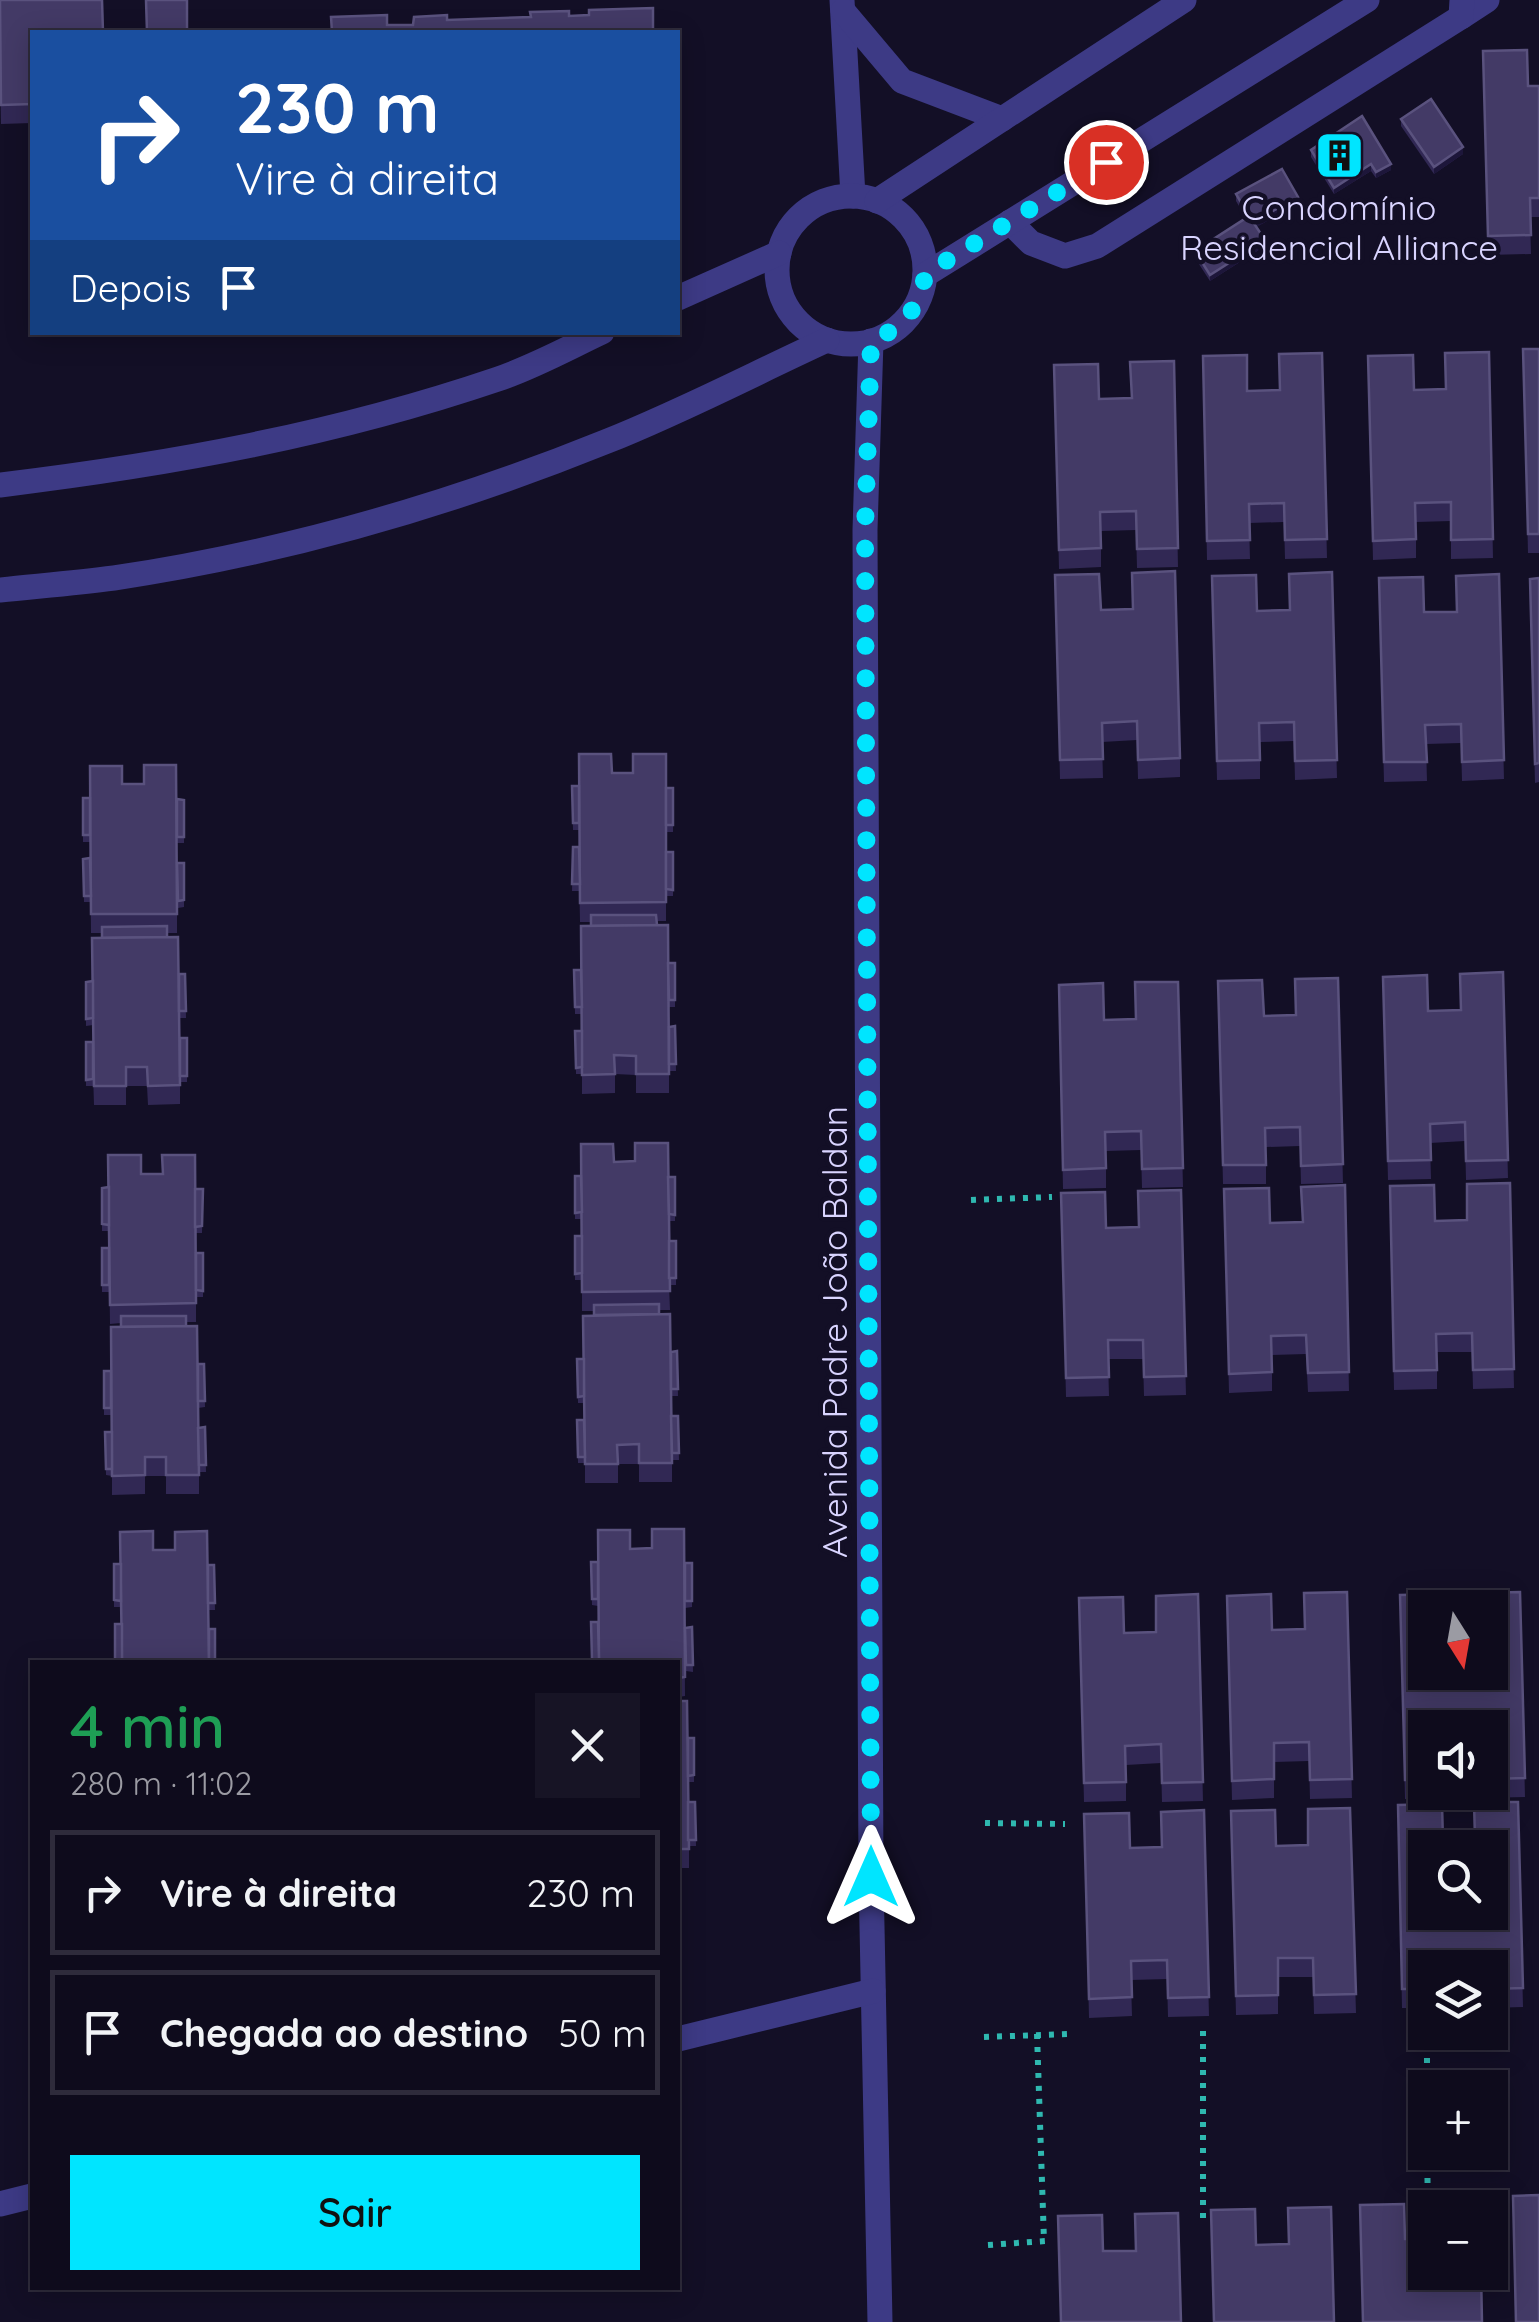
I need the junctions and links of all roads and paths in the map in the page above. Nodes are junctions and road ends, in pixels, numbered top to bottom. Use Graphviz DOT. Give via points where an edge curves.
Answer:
graph roads {
  1 [pos="1184,0"];
  2 [pos="1367,0"];
  3 [pos="1487,0"];
  4 [pos="842,6"];
  5 [pos="1462,8"];
  6 [pos="1002,119"];
  7 [pos="865,199"];
  8 [pos="1010,222"];
  9 [pos="779,253"];
  10 [pos="925,274"];
  11 [pos="680,297"];
  12 [pos="595,335"];
  13 [pos="827,340"];
  14 [pos="871,341"];
  15 [pos="0,485"];
  16 [pos="0,590"];
  17 [pos="1052,1196"];
  18 [pos="971,1200"];
  19 [pos="985,1822"];
  20 [pos="1066,1824"];
  21 [pos="873,1992"];
  22 [pos="1203,2031"];
  23 [pos="1038,2034"];
  24 [pos="1069,2034"];
  25 [pos="984,2038"];
  26 [pos="680,2039"];
  27 [pos="30,2196"];
  28 [pos="0,2204"];
  29 [pos="1203,2221"];
  30 [pos="988,2244"];
  31 [pos="880,2322"];
  1 -- 6 [label="street"];
  2 -- 8 [label="street"];
  3 -- 5 [label="street"];
  4 -- 6 [label="street" via="902,81"];
  4 -- 7 [label="street"];
  5 -- 8 [label="street" via="1097,246 1064,256 1031,243"];
  6 -- 7 [label="street"];
  7 -- 9 [label="street" via="832,198 806,212"];
  7 -- 10 [label="street" via="907,221"];
  8 -- 10 [label="street"];
  9 -- 11 [label="street"];
  9 -- 13 [label="street" via="786,306 796,321"];
  10 -- 14 [label="street" via="910,314"];
  12 -- 15 [label="street" via="502,378 339,427 230,452"];
  13 -- 14 [label="street"];
  13 -- 16 [label="street" via="606,442 473,490 213,559"];
  14 -- 21 [label="street, Avenida Padre João Baldan" via="865,550"];
  17 -- 18 [label="path"];
  19 -- 20 [label="path"];
  21 -- 26 [label="street"];
  21 -- 31 [label="street, Avenida Padre João Baldan"];
  22 -- 29 [label="path"];
  23 -- 24 [label="path"];
  23 -- 25 [label="path"];
  23 -- 30 [label="path" via="1046,2241"];
  27 -- 28 [label="street"];
}
